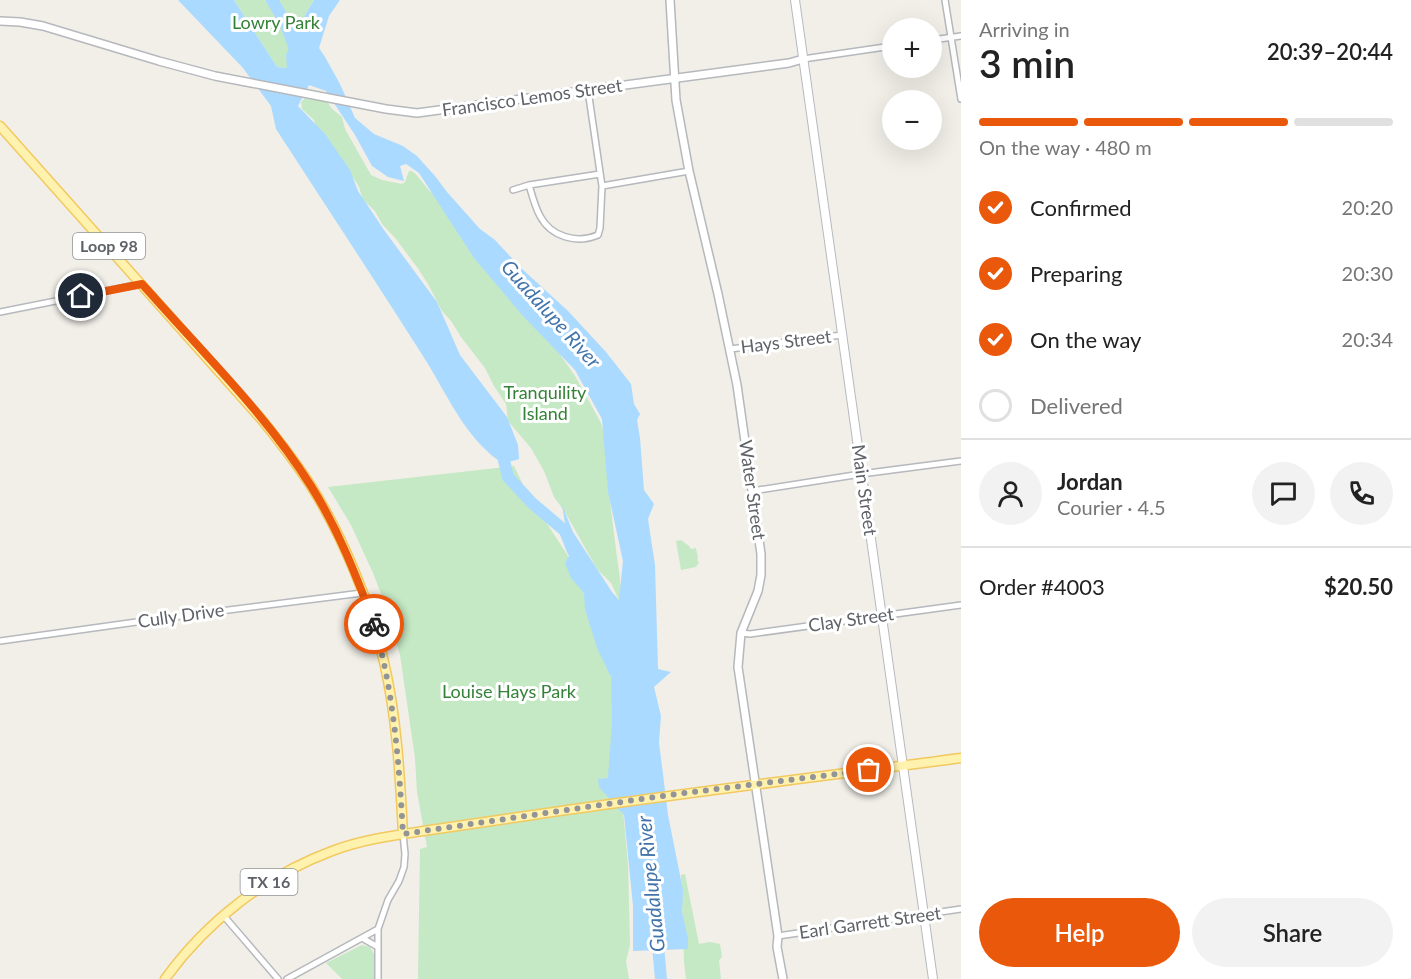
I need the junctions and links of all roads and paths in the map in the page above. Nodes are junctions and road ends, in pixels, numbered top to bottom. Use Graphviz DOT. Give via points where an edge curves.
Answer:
graph roads {
  1 [pos="670,0"];
  2 [pos="795,0"];
  3 [pos="945,0"];
  4 [pos="0,21"];
  5 [pos="961,36"];
  6 [pos="952,37"];
  7 [pos="942,38"];
  8 [pos="882,47"];
  9 [pos="803,59"];
  10 [pos="674,78"];
  11 [pos="588,90"];
  12 [pos="961,99"];
  13 [pos="0,126"];
  14 [pos="689,171"];
  15 [pos="600,174"];
  16 [pos="529,185"];
  17 [pos="602,186"];
  18 [pos="513,190"];
  19 [pos="142,284"];
  20 [pos="0,312"];
  21 [pos="842,335"];
  22 [pos="730,349"];
  23 [pos="961,461"];
  24 [pos="861,474"];
  25 [pos="752,491"];
  26 [pos="362,593"];
  27 [pos="961,605"];
  28 [pos="881,616"];
  29 [pos="741,633"];
  30 [pos="0,641"];
  31 [pos="961,758"];
  32 [pos="902,766"];
  33 [pos="756,785"];
  34 [pos="403,834"];
  35 [pos="961,909"];
  36 [pos="223,915"];
  37 [pos="923,915"];
  38 [pos="378,929"];
  39 [pos="778,936"];
  40 [pos="362,938"];
  41 [pos="378,947"];
  42 [pos="165,979"];
  43 [pos="278,979"];
  44 [pos="287,979"];
  45 [pos="378,979"];
  46 [pos="783,979"];
  47 [pos="933,979"];
  1 -- 10 [label="street, Water Street"];
  2 -- 9 [label="main road, Main Street"];
  3 -- 6 [label="street"];
  4 -- 11 [label="street, Francisco Lemos Street" via="43,26 231,79 417,113"];
  5 -- 6 [label="street"];
  6 -- 7 [label="street"];
  6 -- 12 [label="street"];
  8 -- 9 [label="street, Francisco Lemos Street"];
  9 -- 10 [label="street, Francisco Lemos Street"];
  9 -- 21 [label="main road, Main Street"];
  10 -- 11 [label="street, Francisco Lemos Street"];
  10 -- 14 [label="street, Water Street"];
  11 -- 15 [label="street"];
  13 -- 19 [label="main road, Loop 98"];
  14 -- 17 [label="street"];
  14 -- 22 [label="street, Water Street"];
  15 -- 16 [label="street"];
  15 -- 17 [label="street"];
  16 -- 17 [label="street" via="546,225 562,237 575,240 598,235"];
  16 -- 18 [label="street"];
  19 -- 20 [label="street"];
  19 -- 26 [label="main road, Loop 98" via="286,450 322,505"];
  21 -- 22 [label="street, Hays Street"];
  21 -- 24 [label="main road, Main Street"];
  22 -- 25 [label="street, Water Street"];
  23 -- 24 [label="street"];
  24 -- 25 [label="street"];
  24 -- 28 [label="main road, Main Street"];
  25 -- 29 [label="street, Water Street" via="761,575"];
  26 -- 30 [label="street, Cully Drive"];
  26 -- 34 [label="main road, Loop 98" via="382,652 392,704"];
  27 -- 28 [label="street, Clay Street"];
  28 -- 29 [label="street, Clay Street"];
  28 -- 32 [label="main road, Main Street"];
  29 -- 33 [label="street, Water Street" via="738,667"];
  31 -- 32 [label="main road, TX 16"];
  32 -- 33 [label="main road, TX 16"];
  32 -- 37 [label="main road, Main Street"];
  33 -- 34 [label="main road, TX 16"];
  33 -- 39 [label="street, Water Street"];
  34 -- 36 [label="main road, TX 16" via="350,846 310,861 254,892"];
  34 -- 38 [label="street" via="404,867"];
  35 -- 37 [label="street, Earl Garrett Street"];
  36 -- 42 [label="main road, TX 16" via="196,940"];
  36 -- 43 [label="street"];
  37 -- 39 [label="street, Earl Garrett Street"];
  37 -- 47 [label="main road, Main Street"];
  38 -- 40 [label="street"];
  38 -- 41 [label="street"];
  39 -- 46 [label="street, Water Street"];
  40 -- 41 [label="street"];
  40 -- 44 [label="street"];
  41 -- 45 [label="street"];
}
